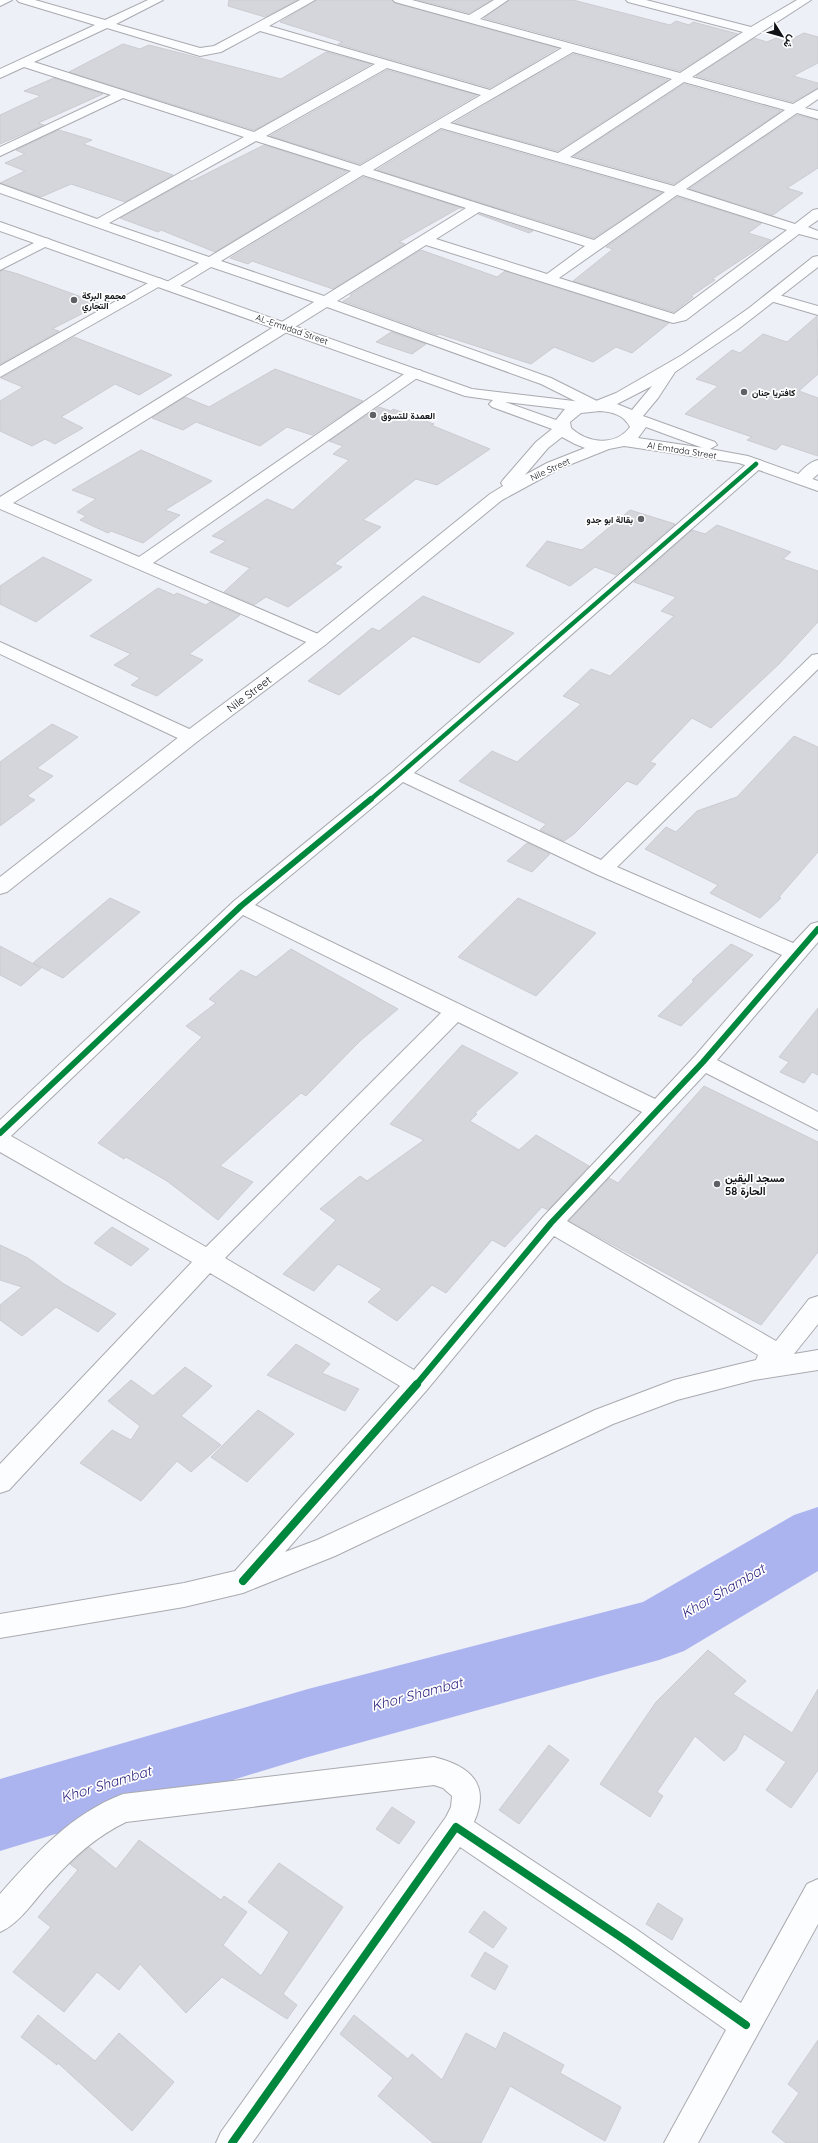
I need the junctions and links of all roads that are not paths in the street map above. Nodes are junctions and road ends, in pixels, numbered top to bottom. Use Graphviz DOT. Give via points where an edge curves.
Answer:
graph roads {
  1 [pos="6,0"];
  2 [pos="23,0"];
  3 [pos="157,0"];
  4 [pos="309,0"];
  5 [pos="399,0"];
  6 [pos="502,0"];
  7 [pos="632,0"];
  8 [pos="805,0"];
  9 [pos="809,0"];
  10 [pos="818,2"];
  11 [pos="0,3"];
  12 [pos="470,19"];
  13 [pos="106,25"];
  14 [pos="259,27"];
  15 [pos="753,31"];
  16 [pos="571,48"];
  17 [pos="24,63"];
  18 [pos="385,64"];
  19 [pos="0,74"];
  20 [pos="682,78"];
  21 [pos="818,93"];
  22 [pos="122,94"];
  23 [pos="491,94"];
  24 [pos="796,109"];
  25 [pos="818,115"];
  26 [pos="439,124"];
  27 [pos="252,137"];
  28 [pos="0,152"];
  29 [pos="560,158"];
  30 [pos="360,171"];
  31 [pos="0,188"];
  32 [pos="677,191"];
  33 [pos="476,208"];
  34 [pos="818,213"];
  35 [pos="98,224"];
  36 [pos="0,226"];
  37 [pos="797,228"];
  38 [pos="818,235"];
  39 [pos="425,240"];
  40 [pos="44,242"];
  41 [pos="596,245"];
  42 [pos="818,260"];
  43 [pos="211,262"];
  44 [pos="0,266"];
  45 [pos="549,279"];
  46 [pos="164,284"];
  47 [pos="772,296"];
  48 [pos="325,302"];
  49 [pos="818,311"];
  50 [pos="284,326"];
  51 [pos="671,369"];
  52 [pos="0,372"];
  53 [pos="415,373"];
  54 [pos="470,393"];
  55 [pos="595,406"];
  56 [pos="634,418"];
  57 [pos="563,428"];
  58 [pos="623,441"];
  59 [pos="606,445"];
  60 [pos="749,462"];
  61 [pos="818,466"];
  62 [pos="802,480"];
  63 [pos="818,486"];
  64 [pos="496,497"];
  65 [pos="0,503"];
  66 [pos="140,564"];
  67 [pos="319,641"];
  68 [pos="3,653"];
  69 [pos="818,659"];
  70 [pos="191,737"];
  71 [pos="401,774"];
  72 [pos="603,869"];
  73 [pos="0,887"];
  74 [pos="241,906"];
  75 [pos="818,929"];
  76 [pos="796,953"];
  77 [pos="455,1012"];
  78 [pos="703,1062"];
  79 [pos="657,1110"];
  80 [pos="818,1122"];
  81 [pos="0,1133"];
  82 [pos="0,1141"];
  83 [pos="551,1223"];
  84 [pos="208,1260"];
  85 [pos="818,1306"];
  86 [pos="779,1355"];
  87 [pos="818,1360"];
  88 [pos="754,1370"];
  89 [pos="416,1384"];
  90 [pos="0,1482"];
  91 [pos="243,1581"];
  92 [pos="0,1626"];
  93 [pos="456,1827"];
  94 [pos="818,1894"];
  95 [pos="0,1918"];
  96 [pos="746,2025"];
  97 [pos="232,2143"];
  98 [pos="680,2143"];
  1 -- 11 [label="street"];
  2 -- 13 [label="street"];
  3 -- 13 [label="street"];
  4 -- 14 [label="street"];
  5 -- 12 [label="street"];
  6 -- 12 [label="street"];
  7 -- 15 [label="street"];
  8 -- 15 [label="street"];
  9 -- 10 [label="street"];
  12 -- 16 [label="street"];
  13 -- 14 [label="street" via="200,52 217,49"];
  13 -- 17 [label="street"];
  14 -- 18 [label="street"];
  15 -- 20 [label="street"];
  16 -- 20 [label="street"];
  16 -- 23 [label="street"];
  17 -- 19 [label="street"];
  17 -- 22 [label="street"];
  18 -- 23 [label="street"];
  18 -- 27 [label="street"];
  20 -- 24 [label="street"];
  20 -- 29 [label="street"];
  21 -- 24 [label="street"];
  22 -- 27 [label="street"];
  22 -- 28 [label="street"];
  23 -- 26 [label="street"];
  24 -- 25 [label="street"];
  24 -- 32 [label="street"];
  26 -- 29 [label="street"];
  26 -- 30 [label="street"];
  27 -- 30 [label="street"];
  27 -- 35 [label="street"];
  29 -- 32 [label="street"];
  30 -- 33 [label="street"];
  30 -- 43 [label="street"];
  31 -- 35 [label="street"];
  32 -- 37 [label="street"];
  32 -- 41 [label="street"];
  33 -- 39 [label="street"];
  33 -- 41 [label="street"];
  34 -- 37 [label="street"];
  35 -- 43 [label="street"];
  36 -- 40 [label="street, AL-Emtidad Street"];
  37 -- 38 [label="street"];
  37 -- 45 [label="street" via="681,317 668,319"];
  39 -- 45 [label="street"];
  39 -- 48 [label="street"];
  40 -- 44 [label="street"];
  40 -- 46 [label="street, AL-Emtidad Street"];
  41 -- 45 [label="street"];
  42 -- 47 [label="street"];
  43 -- 46 [label="street"];
  43 -- 48 [label="street"];
  46 -- 50 [label="street, AL-Emtidad Street"];
  46 -- 52 [label="street"];
  47 -- 49 [label="street"];
  47 -- 51 [label="street"];
  48 -- 50 [label="street"];
  48 -- 55 [label="street" via="546,381"];
  50 -- 53 [label="street, AL-Emtidad Street"];
  50 -- 65 [label="street"];
  51 -- 55 [label="street"];
  51 -- 56 [label="street"];
  53 -- 54 [label="street, AL-Emtidad Street"];
  53 -- 66 [label="street"];
  54 -- 55 [label="street, AL-Emtidad Street"];
  54 -- 57 [label="street"];
  55 -- 56 [label="street" via="625,412"];
  55 -- 57 [label="street" via="571,412 562,422"];
  56 -- 58 [label="street" via="638,427 634,435"];
  56 -- 60 [label="street"];
  57 -- 59 [label="street" via="575,439"];
  57 -- 64 [label="street, Nile Street" via="542,445"];
  58 -- 59 [label="street"];
  58 -- 60 [label="street, Al Emtada Street"];
  59 -- 64 [label="street, Nile Street" via="553,466"];
  60 -- 62 [label="street"];
  60 -- 71 [label="street"];
  61 -- 62 [label="street"];
  62 -- 63 [label="street"];
  64 -- 67 [label="street, Nile Street"];
  65 -- 66 [label="street"];
  66 -- 67 [label="street"];
  67 -- 70 [label="street, Nile Street"];
  68 -- 70 [label="street"];
  69 -- 72 [label="street"];
  70 -- 73 [label="street, Nile Street"];
  71 -- 72 [label="street"];
  71 -- 74 [label="street"];
  72 -- 76 [label="street"];
  74 -- 77 [label="street"];
  74 -- 81 [label="street"];
  75 -- 76 [label="street"];
  76 -- 78 [label="street"];
  77 -- 79 [label="street"];
  77 -- 84 [label="street"];
  78 -- 79 [label="street"];
  78 -- 80 [label="street"];
  79 -- 83 [label="street"];
  82 -- 84 [label="street"];
  83 -- 86 [label="street"];
  83 -- 89 [label="street"];
  84 -- 89 [label="street"];
  84 -- 90 [label="street"];
  85 -- 86 [label="street"];
  86 -- 88 [label="street"];
  87 -- 88 [label="street"];
  88 -- 91 [label="street" via="674,1390 604,1417 326,1548"];
  89 -- 91 [label="street"];
  91 -- 92 [label="street" via="184,1596"];
  93 -- 95 [label="street" via="466,1807 467,1797 463,1786 444,1773 434,1772 123,1808 81,1832 28,1885"];
  93 -- 96 [label="street"];
  93 -- 97 [label="street"];
  94 -- 96 [label="street"];
  96 -- 98 [label="street"];
}
